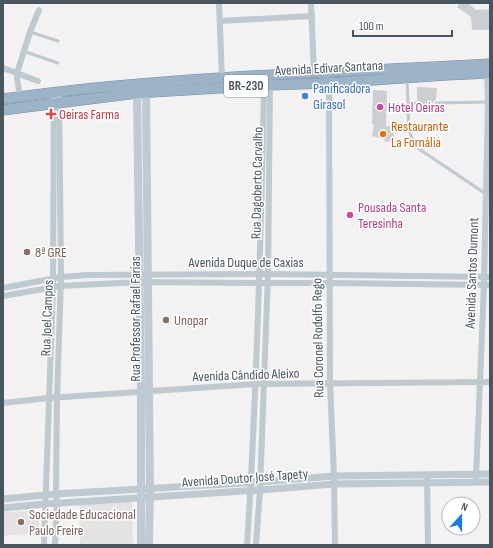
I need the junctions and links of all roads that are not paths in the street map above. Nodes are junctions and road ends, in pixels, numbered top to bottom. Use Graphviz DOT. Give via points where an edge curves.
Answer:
graph roads {
  1 [pos="219,3"];
  2 [pos="311,3"];
  3 [pos="39,10"];
  4 [pos="312,16"];
  5 [pos="220,21"];
  6 [pos="30,32"];
  7 [pos="58,41"];
  8 [pos="23,51"];
  9 [pos="58,63"];
  10 [pos="3,68"];
  11 [pos="488,69"];
  12 [pos="314,73"];
  13 [pos="17,74"];
  14 [pos="374,74"];
  15 [pos="222,78"];
  16 [pos="407,78"];
  17 [pos="38,81"];
  18 [pos="329,83"];
  19 [pos="267,85"];
  20 [pos="57,92"];
  21 [pos="142,93"];
  22 [pos="20,96"];
  23 [pos="3,99"];
  24 [pos="488,102"];
  25 [pos="57,103"];
  26 [pos="408,103"];
  27 [pos="416,103"];
  28 [pos="436,103"];
  29 [pos="3,110"];
  30 [pos="486,194"];
  31 [pos="260,274"];
  32 [pos="268,274"];
  33 [pos="329,275"];
  34 [pos="61,277"];
  35 [pos="487,277"];
  36 [pos="53,278"];
  37 [pos="139,278"];
  38 [pos="148,279"];
  39 [pos="260,283"];
  40 [pos="268,283"];
  41 [pos="330,283"];
  42 [pos="487,285"];
  43 [pos="60,286"];
  44 [pos="52,287"];
  45 [pos="3,288"];
  46 [pos="3,296"];
  47 [pos="480,382"];
  48 [pos="490,382"];
  49 [pos="256,384"];
  50 [pos="263,384"];
  51 [pos="330,384"];
  52 [pos="145,392"];
  53 [pos="49,398"];
  54 [pos="57,398"];
  55 [pos="3,403"];
  56 [pos="490,474"];
  57 [pos="334,476"];
  58 [pos="476,478"];
  59 [pos="427,479"];
  60 [pos="251,482"];
  61 [pos="260,482"];
  62 [pos="490,482"];
  63 [pos="334,484"];
  64 [pos="150,488"];
  65 [pos="141,489"];
  66 [pos="260,490"];
  67 [pos="251,491"];
  68 [pos="56,494"];
  69 [pos="46,495"];
  70 [pos="146,498"];
  71 [pos="3,499"];
  72 [pos="45,504"];
  73 [pos="57,504"];
  74 [pos="3,508"];
  75 [pos="44,545"];
  76 [pos="55,545"];
  77 [pos="141,545"];
  78 [pos="149,545"];
  79 [pos="247,545"];
  80 [pos="256,545"];
  81 [pos="335,545"];
  82 [pos="428,545"];
  1 -- 5 [label="street"];
  2 -- 4 [label="street"];
  3 -- 6 [label="street"];
  4 -- 5 [label="street"];
  4 -- 12 [label="street"];
  5 -- 15 [label="street"];
  6 -- 7 [label="lane"];
  6 -- 8 [label="street"];
  8 -- 9 [label="lane"];
  8 -- 13 [label="street"];
  10 -- 13 [label="street"];
  11 -- 14 [label="highway, Avenida Edivar Santana / BR-230"];
  11 -- 16 [label="highway, Avenida Edivar Santana / BR-230"];
  11 -- 24 [label="street, Avenida Santos Dumont"];
  12 -- 14 [label="highway, Avenida Edivar Santana / BR-230"];
  12 -- 15 [label="highway, Avenida Edivar Santana / BR-230"];
  13 -- 17 [label="street"];
  13 -- 22 [label="street"];
  14 -- 16 [label="highway, Avenida Edivar Santana / BR-230"];
  14 -- 18 [label="highway, Avenida Edivar Santana / BR-230"];
  15 -- 20 [label="highway, Avenida Edivar Santana / BR-230"];
  16 -- 26 [label="lane"];
  18 -- 19 [label="highway, Avenida Edivar Santana / BR-230"];
  18 -- 33 [label="street, Rua Coronel Rodolfo Rego"];
  19 -- 21 [label="highway, Avenida Edivar Santana / BR-230"];
  19 -- 31 [label="street, Rua Dagoberto Carvalho"];
  19 -- 32 [label="street, Rua Dagoberto Carvalho"];
  20 -- 22 [label="highway, Avenida Edivar Santana / BR-230"];
  20 -- 25 [label="street, Rua Joel Campos"];
  21 -- 25 [label="highway, Avenida Edivar Santana / BR-230"];
  21 -- 37 [label="main road, Rua Professor Rafael Farias"];
  21 -- 38 [label="main road, Rua Professor Rafael Farias"];
  22 -- 23 [label="highway, Avenida Edivar Santana / BR-230"];
  24 -- 28 [label="lane"];
  24 -- 30 [label="street, Avenida Santos Dumont"];
  25 -- 29 [label="highway, Avenida Edivar Santana / BR-230"];
  25 -- 34 [label="street, Rua Joel Campos"];
  25 -- 36 [label="street, Rua Joel Campos"];
  26 -- 27 [label="lane"];
  26 -- 30 [label="lane" via="410,133 414,144"];
  30 -- 35 [label="street, Avenida Santos Dumont"];
  31 -- 32 [label="street, Avenida Duque de Caxias"];
  31 -- 38 [label="street, Avenida Duque de Caxias"];
  31 -- 39 [label="street, Rua Dagoberto Carvalho"];
  32 -- 33 [label="street, Avenida Duque de Caxias"];
  32 -- 40 [label="street, Rua Dagoberto Carvalho"];
  33 -- 35 [label="street, Avenida Duque de Caxias"];
  33 -- 41 [label="street, Rua Coronel Rodolfo Rego"];
  34 -- 36 [label="street, Avenida Duque de Caxias"];
  34 -- 37 [label="street, Avenida Duque de Caxias" via="88,275"];
  34 -- 43 [label="street, Rua Joel Campos"];
  35 -- 42 [label="street, Avenida Santos Dumont"];
  36 -- 44 [label="street, Rua Joel Campos"];
  36 -- 45 [label="street, Avenida Duque de Caxias"];
  37 -- 38 [label="street, Avenida Duque de Caxias"];
  37 -- 43 [label="street, Avenida Duque de Caxias"];
  37 -- 52 [label="main road, Rua Professor Rafael Farias"];
  38 -- 39 [label="street, Avenida Duque de Caxias"];
  38 -- 52 [label="main road, Rua Professor Rafael Farias"];
  39 -- 40 [label="street, Avenida Duque de Caxias"];
  39 -- 49 [label="street, Rua Dagoberto Carvalho"];
  40 -- 41 [label="street, Avenida Duque de Caxias"];
  40 -- 50 [label="street, Rua Dagoberto Carvalho"];
  41 -- 42 [label="street, Avenida Duque de Caxias"];
  41 -- 51 [label="street, Rua Coronel Rodolfo Rego"];
  42 -- 47 [label="street, Avenida Santos Dumont"];
  43 -- 44 [label="street, Avenida Duque de Caxias"];
  43 -- 54 [label="street, Rua Joel Campos"];
  44 -- 46 [label="street, Avenida Duque de Caxias"];
  44 -- 53 [label="street, Rua Joel Campos"];
  47 -- 48 [label="street, Avenida Cândido Aleixo"];
  47 -- 51 [label="street, Avenida Cândido Aleixo"];
  47 -- 58 [label="street, Avenida Santos Dumont"];
  49 -- 50 [label="street, Avenida Cândido Aleixo"];
  49 -- 52 [label="street, Avenida Cândido Aleixo"];
  49 -- 60 [label="street, Rua Dagoberto Carvalho"];
  50 -- 51 [label="street, Avenida Cândido Aleixo"];
  50 -- 61 [label="street, Rua Dagoberto Carvalho"];
  51 -- 57 [label="street, Rua Coronel Rodolfo Rego"];
  52 -- 54 [label="street, Avenida Cândido Aleixo"];
  52 -- 64 [label="main road, Rua Professor Rafael Farias"];
  52 -- 65 [label="main road, Rua Professor Rafael Farias"];
  53 -- 54 [label="street, Avenida Cândido Aleixo"];
  53 -- 55 [label="street, Avenida Cândido Aleixo"];
  53 -- 69 [label="street, Rua Joel Campos"];
  54 -- 68 [label="street, Rua Joel Campos"];
  56 -- 58 [label="street, Avenida Doutor José Tapety"];
  57 -- 59 [label="street, Avenida Doutor José Tapety"];
  57 -- 61 [label="street, Avenida Doutor José Tapety"];
  57 -- 63 [label="street, Rua Coronel Rodolfo Rego"];
  58 -- 59 [label="street, Avenida Doutor José Tapety"];
  58 -- 62 [label="street, Avenida Doutor José Tapety"];
  59 -- 63 [label="street, Avenida Doutor José Tapety"];
  59 -- 82 [label="street"];
  60 -- 61 [label="street, Avenida Doutor José Tapety"];
  60 -- 64 [label="street, Avenida Doutor José Tapety"];
  60 -- 67 [label="street, Rua Dagoberto Carvalho"];
  61 -- 66 [label="street, Rua Dagoberto Carvalho"];
  63 -- 66 [label="street, Avenida Doutor José Tapety"];
  63 -- 81 [label="street, Rua Coronel Rodolfo Rego"];
  64 -- 65 [label="street, Avenida Doutor José Tapety"];
  64 -- 70 [label="main road, Rua Professor Rafael Farias"];
  65 -- 68 [label="street, Avenida Doutor José Tapety"];
  65 -- 70 [label="main road, Rua Professor Rafael Farias"];
  66 -- 67 [label="street, Avenida Doutor José Tapety"];
  66 -- 80 [label="street, Rua Dagoberto Carvalho"];
  67 -- 70 [label="street, Avenida Doutor José Tapety"];
  67 -- 79 [label="street, Rua Dagoberto Carvalho"];
  68 -- 69 [label="street, Avenida Doutor José Tapety"];
  68 -- 73 [label="street, Rua Joel Campos"];
  69 -- 71 [label="street, Avenida Doutor José Tapety"];
  69 -- 72 [label="street, Rua Joel Campos"];
  70 -- 73 [label="street, Avenida Doutor José Tapety"];
  70 -- 77 [label="main road, Rua Professor Rafael Farias"];
  70 -- 78 [label="main road, Rua Professor Rafael Farias"];
  72 -- 73 [label="street, Avenida Doutor José Tapety"];
  72 -- 74 [label="street, Avenida Doutor José Tapety"];
  72 -- 75 [label="street, Rua Joel Campos"];
  73 -- 76 [label="street, Rua Joel Campos"];
}
